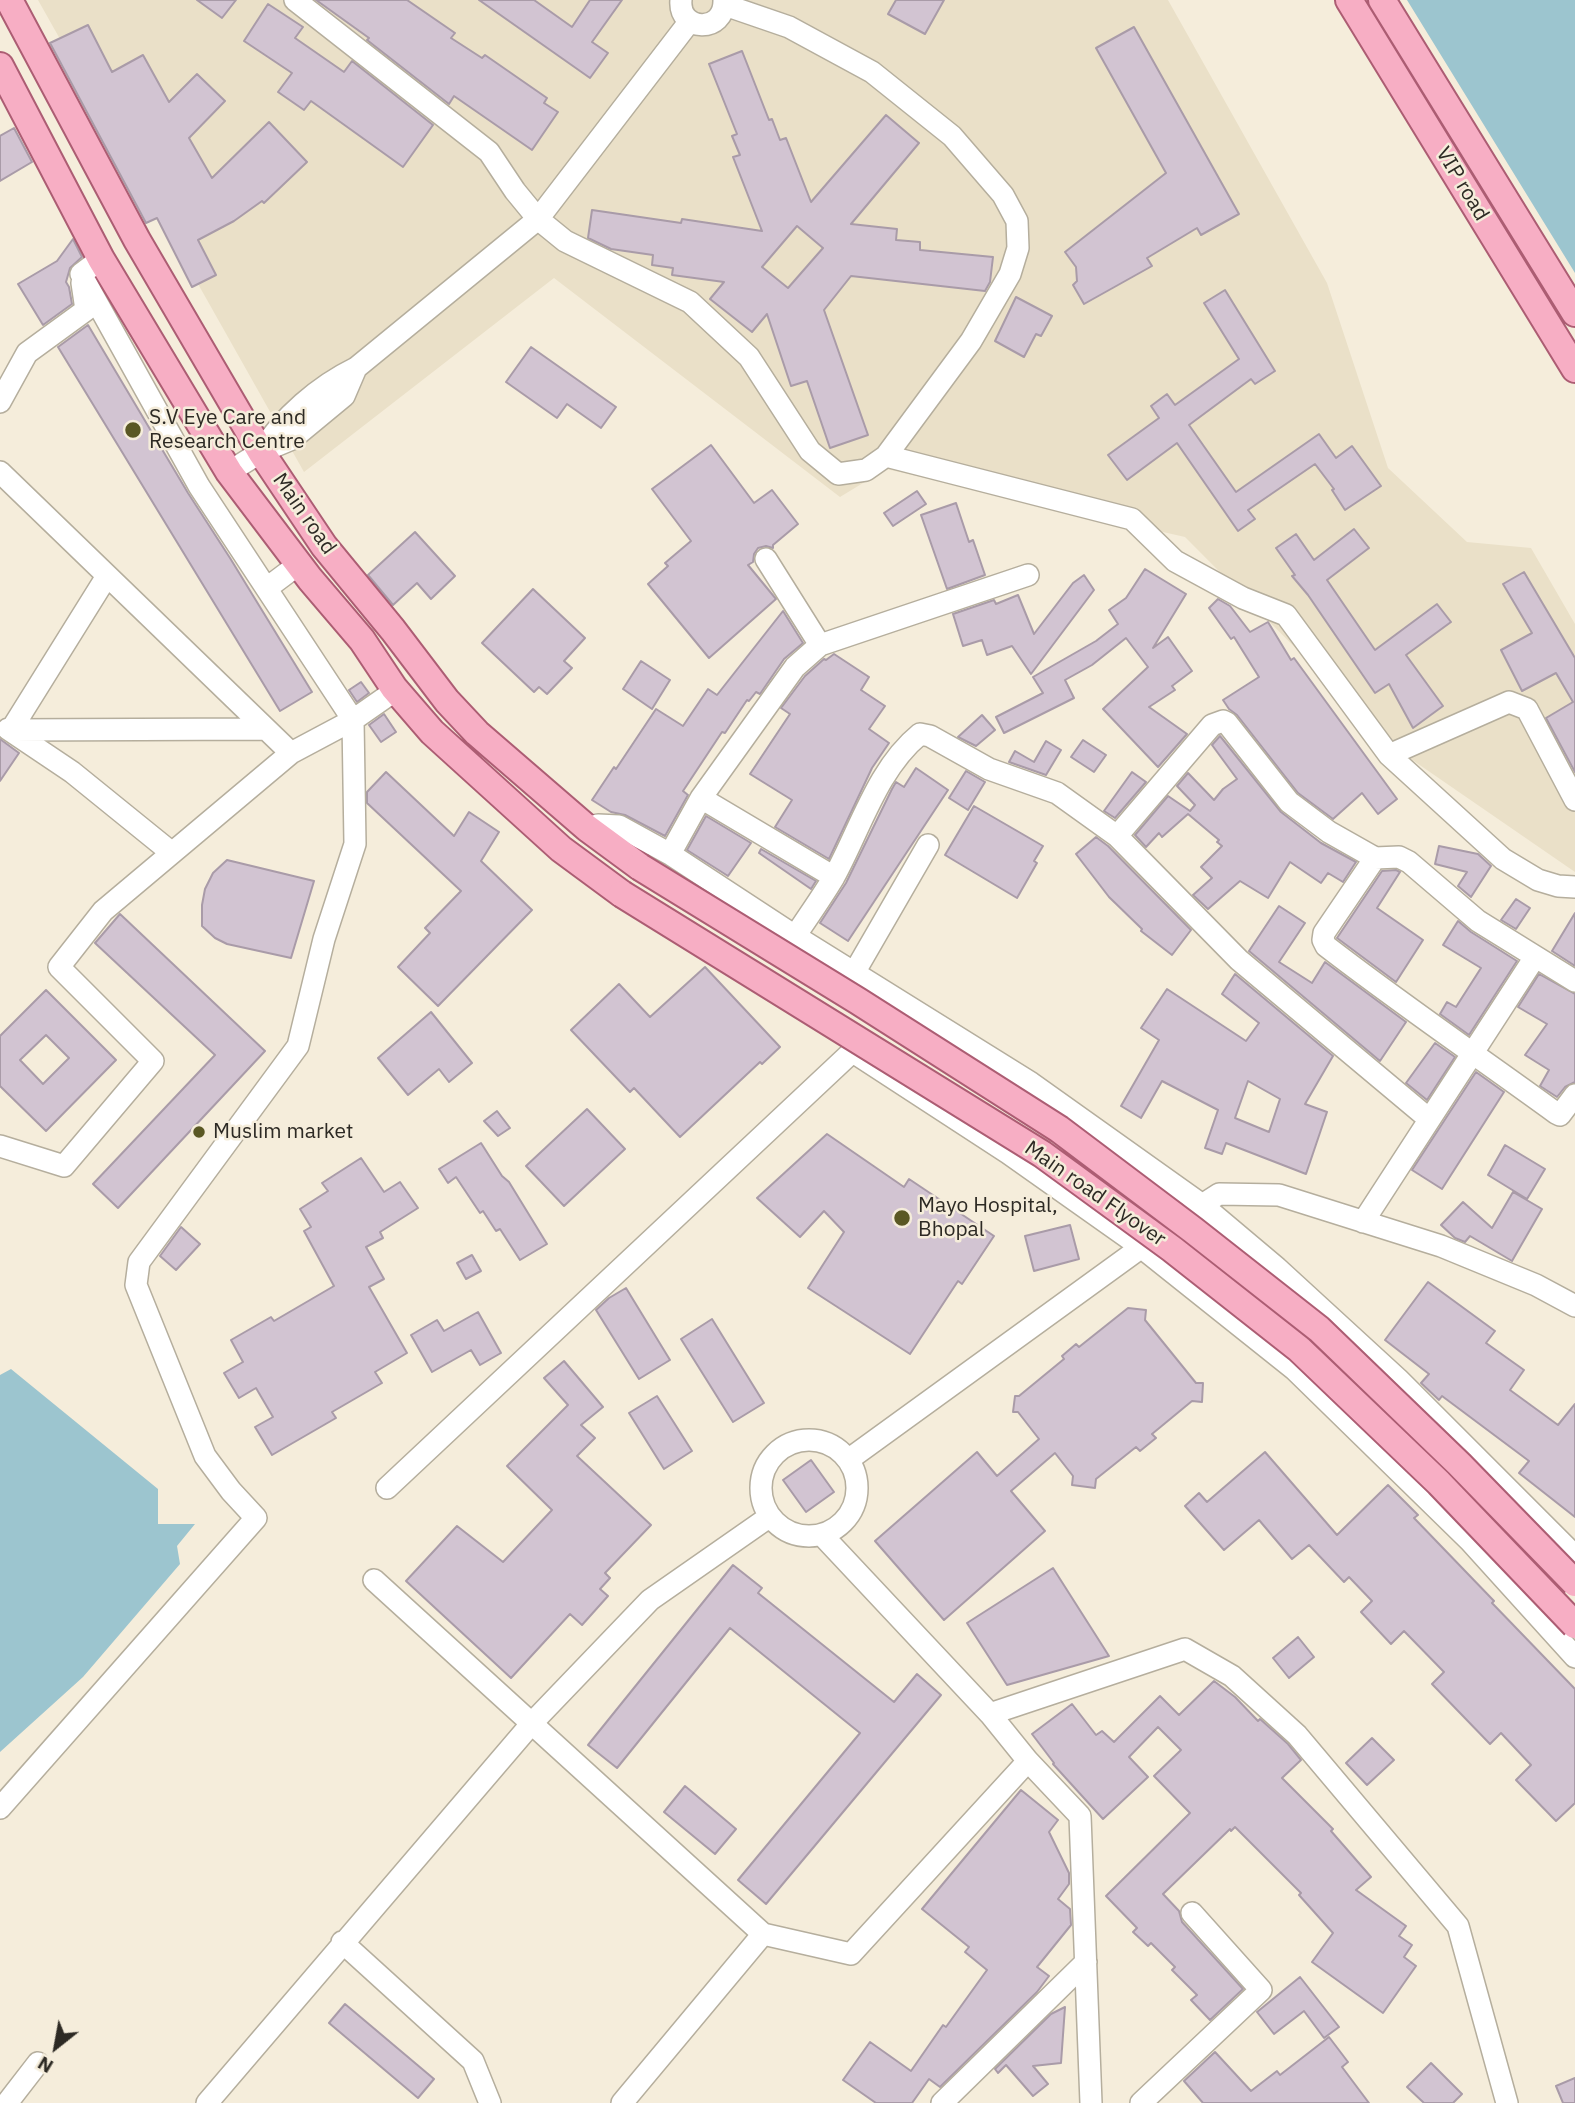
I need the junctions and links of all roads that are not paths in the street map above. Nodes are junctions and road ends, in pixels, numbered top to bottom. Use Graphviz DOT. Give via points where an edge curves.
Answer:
graph roads {
  1 [pos="295,0"];
  2 [pos="681,0"];
  3 [pos="1349,0"];
  4 [pos="1381,0"];
  5 [pos="725,2"];
  6 [pos="8,14"];
  7 [pos="690,21"];
  8 [pos="0,66"];
  9 [pos="13,114"];
  10 [pos="538,219"];
  11 [pos="91,266"];
  12 [pos="1575,313"];
  13 [pos="1575,369"];
  14 [pos="0,402"];
  15 [pos="261,452"];
  16 [pos="886,456"];
  17 [pos="0,472"];
  18 [pos="229,472"];
  19 [pos="766,559"];
  20 [pos="299,564"];
  21 [pos="1028,575"];
  22 [pos="107,576"];
  23 [pos="267,588"];
  24 [pos="820,645"];
  25 [pos="396,690"];
  26 [pos="354,720"];
  27 [pos="5,728"];
  28 [pos="266,729"];
  29 [pos="291,753"];
  30 [pos="1389,755"];
  31 [pos="701,798"];
  32 [pos="1575,800"];
  33 [pos="587,828"];
  34 [pos="1117,836"];
  35 [pos="553,842"];
  36 [pos="928,845"];
  37 [pos="172,853"];
  38 [pos="670,854"];
  39 [pos="1375,858"];
  40 [pos="834,877"];
  41 [pos="1575,887"];
  42 [pos="795,936"];
  43 [pos="1535,957"];
  44 [pos="854,973"];
  45 [pos="1575,981"];
  46 [pos="852,1051"];
  47 [pos="1473,1053"];
  48 [pos="1575,1095"];
  49 [pos="1429,1119"];
  50 [pos="0,1146"];
  51 [pos="1201,1204"];
  52 [pos="1363,1222"];
  53 [pos="1141,1247"];
  54 [pos="1575,1306"];
  55 [pos="848,1460"];
  56 [pos="387,1489"];
  57 [pos="769,1517"];
  58 [pos="822,1535"];
  59 [pos="1575,1556"];
  60 [pos="374,1580"];
  61 [pos="1575,1583"];
  62 [pos="1575,1625"];
  63 [pos="1575,1657"];
  64 [pos="990,1714"];
  65 [pos="532,1723"];
  66 [pos="1028,1760"];
  67 [pos="0,1808"];
  68 [pos="1192,1913"];
  69 [pos="763,1934"];
  70 [pos="342,1942"];
  71 [pos="1086,1962"];
  72 [pos="38,2063"];
  73 [pos="7,2103"];
  74 [pos="207,2103"];
  75 [pos="490,2103"];
  76 [pos="622,2103"];
  77 [pos="942,2103"];
  78 [pos="1091,2103"];
  79 [pos="1141,2103"];
  80 [pos="1507,2103"];
  1 -- 10 [label="street" via="489,152"];
  2 -- 7 [label="street" via="682,13"];
  3 -- 13 [label="main road, VIP road"];
  4 -- 12 [label="main road, VIP road"];
  5 -- 7 [label="street" via="714,22 701,25"];
  5 -- 16 [label="street" via="789,27 872,72 952,136 1003,195 1017,221 1018,248 1010,274 971,341"];
  6 -- 15 [label="main road, Main road"];
  7 -- 10 [label="street"];
  8 -- 9 [label="main road, Main road"];
  9 -- 11 [label="main road, Main road"];
  10 -- 15 [label="street" via="356,368 344,396 292,439"];
  10 -- 16 [label="street" via="579,249 690,302 749,357 810,450 838,474 866,470"];
  11 -- 14 [label="street" via="86,310 27,353"];
  11 -- 18 [label="main road, Main road"];
  11 -- 23 [label="street" via="199,486"];
  15 -- 18 [label="street"];
  15 -- 33 [label="main road, Main road" via="324,545 447,701 477,733"];
  16 -- 30 [label="street" via="1132,519 1175,561 1243,598 1286,615"];
  17 -- 22 [label="street"];
  18 -- 20 [label="main road, Main road"];
  19 -- 24 [label="street"];
  20 -- 23 [label="street"];
  20 -- 25 [label="main road, Main road" via="362,640"];
  21 -- 24 [label="street"];
  22 -- 27 [label="street"];
  22 -- 28 [label="street"];
  23 -- 26 [label="street"];
  24 -- 31 [label="street" via="795,667"];
  25 -- 26 [label="street"];
  25 -- 35 [label="main road, Main road" via="432,732"];
  26 -- 29 [label="street"];
  26 -- 67 [label="street" via="355,844 324,939 298,1046 139,1262 136,1285 205,1456 256,1518"];
  27 -- 28 [label="street"];
  27 -- 37 [label="street" via="72,772"];
  28 -- 29 [label="street"];
  29 -- 37 [label="street"];
  30 -- 32 [label="street" via="1509,702 1527,709"];
  30 -- 41 [label="street" via="1503,859 1538,880"];
  31 -- 38 [label="street"];
  31 -- 40 [label="street"];
  33 -- 38 [label="street" via="619,826"];
  33 -- 61 [label="main road, Main road Flyover, bridge" via="640,867 1059,1129 1193,1230 1319,1329"];
  34 -- 39 [label="street" via="1212,725 1223,721 1289,802"];
  34 -- 40 [label="street" via="1056,793 989,769 920,733 907,744 867,805"];
  34 -- 49 [label="street" via="1239,960"];
  35 -- 46 [label="street" via="575,871 620,908"];
  35 -- 62 [label="main road, Main road Flyover, bridge" via="622,894 1042,1154 1172,1249 1299,1349 1438,1483"];
  36 -- 44 [label="street"];
  37 -- 50 [label="street" via="103,911 59,967 153,1061 64,1166"];
  38 -- 42 [label="street"];
  39 -- 43 [label="street" via="1399,857 1409,862 1478,920"];
  39 -- 47 [label="street" via="1324,933 1326,946"];
  40 -- 42 [label="street"];
  42 -- 44 [label="street"];
  43 -- 45 [label="street"];
  43 -- 47 [label="street"];
  44 -- 51 [label="street" via="1031,1083"];
  46 -- 53 [label="street"];
  46 -- 56 [label="street"];
  47 -- 48 [label="street" via="1560,1115"];
  47 -- 49 [label="street"];
  49 -- 52 [label="street"];
  51 -- 52 [label="street" via="1219,1194 1279,1195"];
  51 -- 53 [label="street"];
  51 -- 59 [label="street" via="1398,1379"];
  52 -- 54 [label="street" via="1441,1246"];
  53 -- 55 [label="street"];
  53 -- 63 [label="street" via="1304,1378 1470,1541"];
  55 -- 57 [label="street" via="820,1441 787,1444 773,1454 760,1485"];
  55 -- 58 [label="street" via="858,1489 855,1504 842,1524"];
  57 -- 58 [label="street" via="792,1534"];
  57 -- 65 [label="street" via="650,1600"];
  58 -- 64 [label="street"];
  60 -- 65 [label="street"];
  64 -- 66 [label="street"];
  64 -- 80 [label="street" via="1185,1649 1232,1676 1297,1735 1458,1926"];
  65 -- 69 [label="street"];
  65 -- 70 [label="street"];
  66 -- 69 [label="street" via="851,1954"];
  66 -- 71 [label="street" via="1080,1816"];
  68 -- 79 [label="street" via="1261,1990"];
  69 -- 76 [label="street"];
  70 -- 74 [label="street"];
  70 -- 75 [label="street" via="473,2061"];
  71 -- 77 [label="street"];
  71 -- 78 [label="street"];
  72 -- 73 [label="street"];
}
